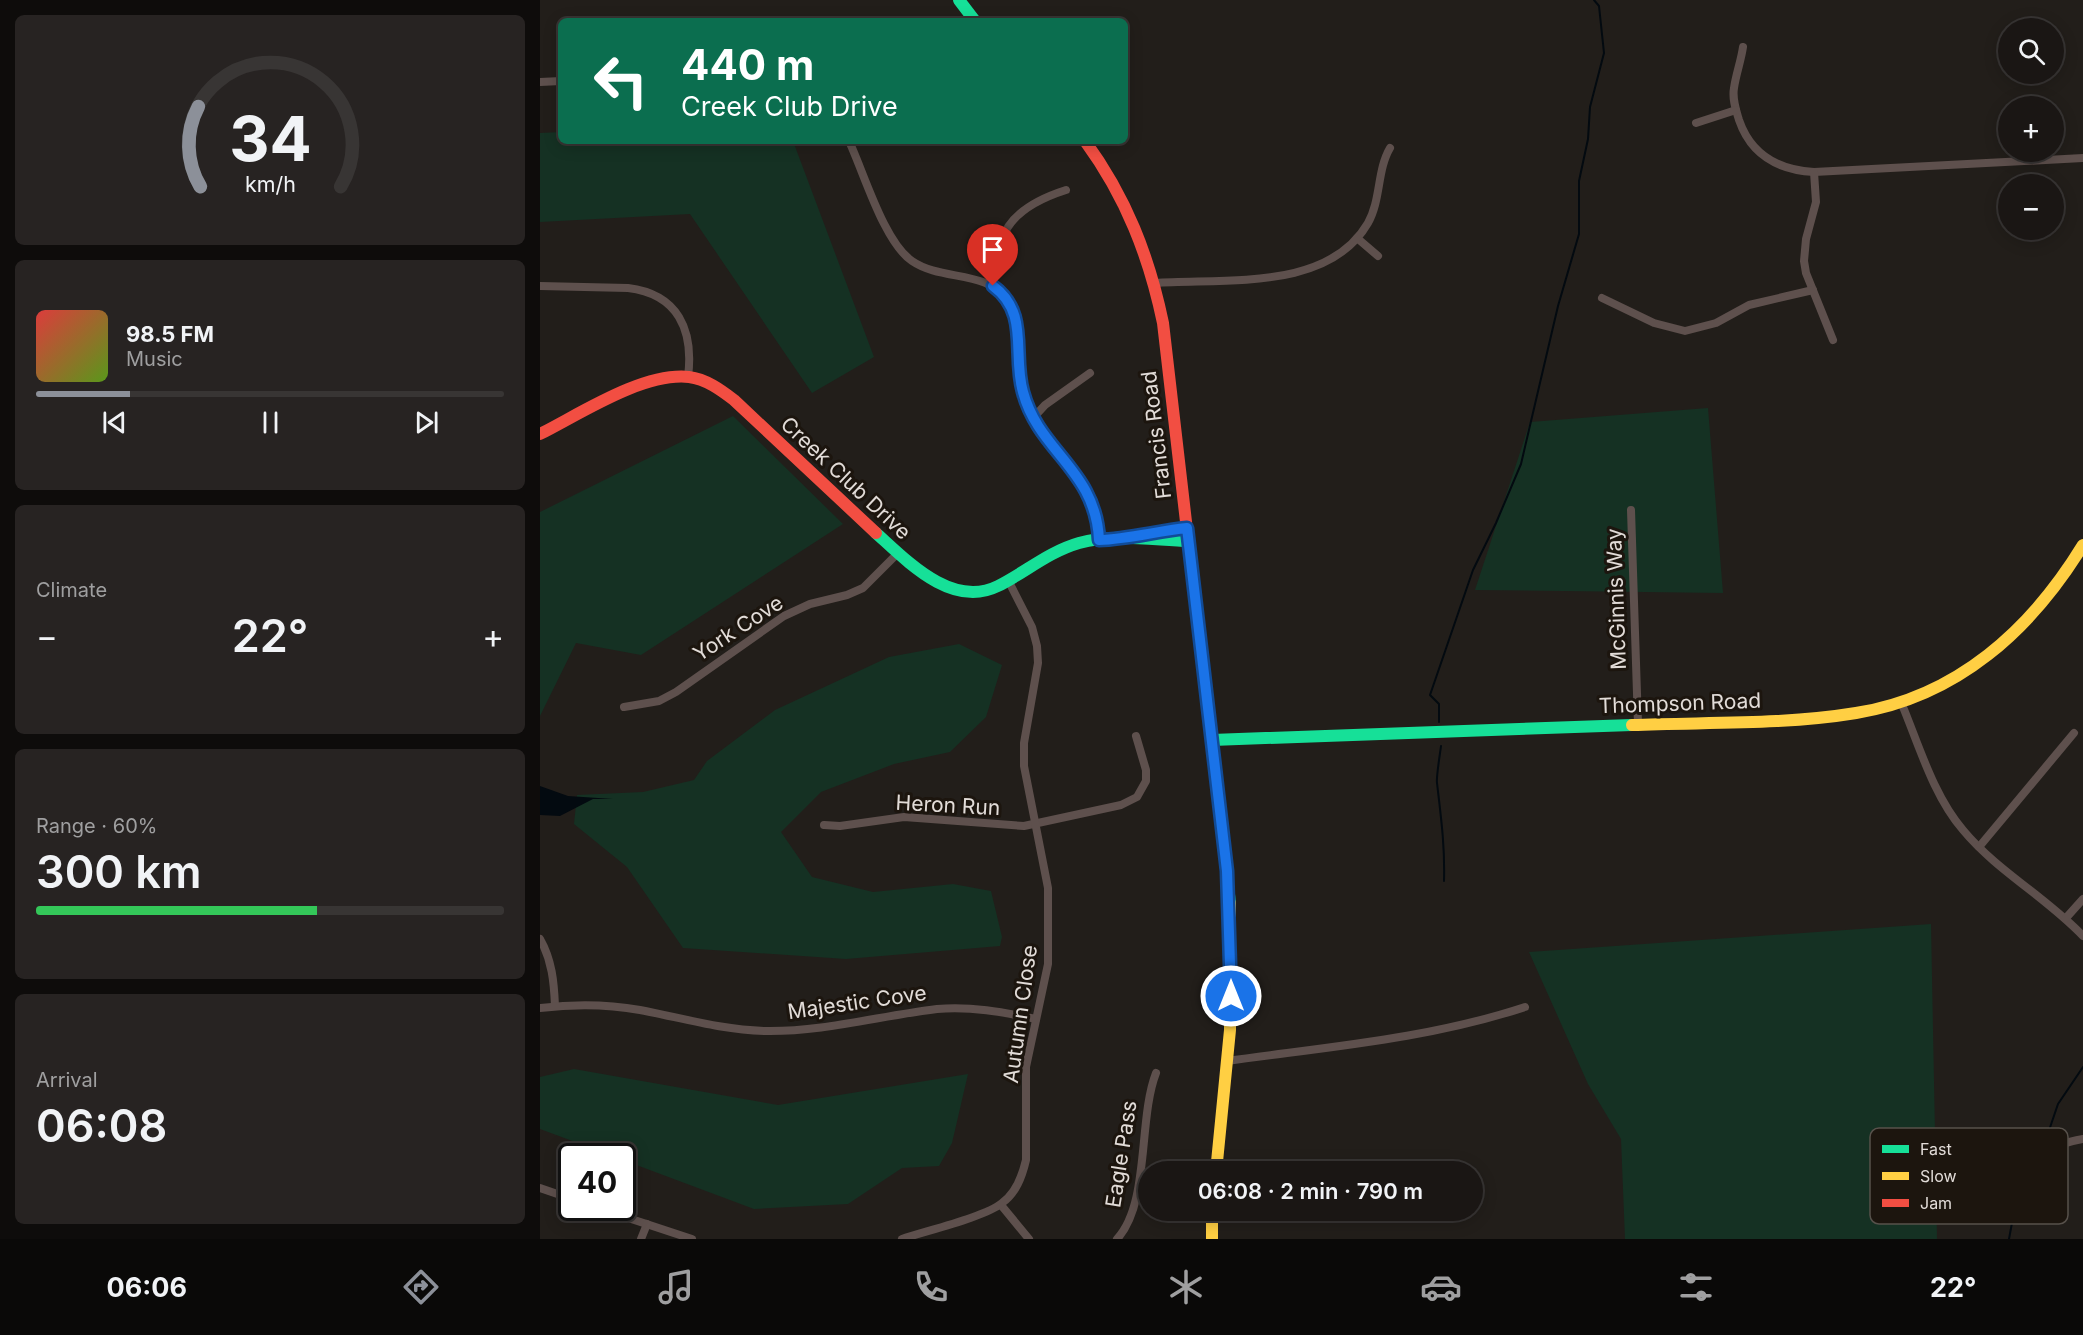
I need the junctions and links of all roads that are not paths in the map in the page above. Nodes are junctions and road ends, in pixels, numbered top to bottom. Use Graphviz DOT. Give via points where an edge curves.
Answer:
graph roads {
  1 [pos="959,0"];
  2 [pos="973,18"];
  3 [pos="1743,47"];
  4 [pos="558,81"];
  5 [pos="540,82"];
  6 [pos="1736,110"];
  7 [pos="1696,123"];
  8 [pos="850,144"];
  9 [pos="1087,144"];
  10 [pos="1390,148"];
  11 [pos="2083,158"];
  12 [pos="1814,172"];
  13 [pos="1066,190"];
  14 [pos="1357,238"];
  15 [pos="1378,256"];
  16 [pos="1155,283"];
  17 [pos="988,284"];
  18 [pos="540,286"];
  19 [pos="1813,290"];
  20 [pos="1602,298"];
  21 [pos="1833,340"];
  22 [pos="1090,373"];
  23 [pos="688,376"];
  24 [pos="1034,417"];
  25 [pos="540,434"];
  26 [pos="1631,510"];
  27 [pos="1187,528"];
  28 [pos="1132,539"];
  29 [pos="1099,540"];
  30 [pos="1189,542"];
  31 [pos="2083,545"];
  32 [pos="898,553"];
  33 [pos="1009,582"];
  34 [pos="1901,702"];
  35 [pos="624,707"];
  36 [pos="1638,724"];
  37 [pos="2074,733"];
  38 [pos="1136,736"];
  39 [pos="1212,740"];
  40 [pos="1035,823"];
  41 [pos="824,825"];
  42 [pos="1980,846"];
  43 [pos="2083,899"];
  44 [pos="2066,918"];
  45 [pos="2083,936"];
  46 [pos="540,939"];
  47 [pos="555,1006"];
  48 [pos="1525,1007"];
  49 [pos="540,1008"];
  50 [pos="1036,1019"];
  51 [pos="1227,1061"];
  52 [pos="1156,1073"];
  53 [pos="2083,1139"];
  54 [pos="2068,1143"];
  55 [pos="1217,1161"];
  56 [pos="540,1188"];
  57 [pos="558,1194"];
  58 [pos="1001,1205"];
  59 [pos="636,1220"];
  60 [pos="1212,1221"];
  61 [pos="647,1224"];
  62 [pos="641,1239"];
  63 [pos="692,1239"];
  64 [pos="902,1239"];
  65 [pos="1029,1239"];
  66 [pos="1118,1239"];
  67 [pos="1212,1239"];
  1 -- 2 [label="street"];
  3 -- 6 [label="street" via="1734,88"];
  4 -- 5 [label="street"];
  6 -- 7 [label="street"];
  6 -- 12 [label="street" via="1744,135 1766,158 1792,171"];
  8 -- 17 [label="street" via="890,235 902,252 919,266"];
  9 -- 16 [label="street, Francis Road" via="1112,177 1132,214"];
  10 -- 14 [label="street" via="1377,200"];
  11 -- 12 [label="street"];
  12 -- 19 [label="street" via="1816,202 1804,261"];
  13 -- 17 [label="street" via="1036,202 1011,222"];
  14 -- 15 [label="street"];
  14 -- 16 [label="street" via="1336,257 1302,272"];
  16 -- 27 [label="street, Francis Road"];
  17 -- 24 [label="street" via="1002,293 1014,310 1023,393"];
  18 -- 23 [label="street" via="641,289 661,298 677,313 687,334"];
  19 -- 20 [label="street" via="1749,305 1716,323 1685,331 1654,323"];
  19 -- 21 [label="street"];
  22 -- 24 [label="street"];
  23 -- 25 [label="street, Creek Club Drive" via="663,377"];
  23 -- 32 [label="street, Creek Club Drive" via="717,387 734,400"];
  24 -- 29 [label="street" via="1085,487 1098,522"];
  26 -- 36 [label="street, McGinnis Way"];
  27 -- 28 [label="street, Creek Club Drive"];
  27 -- 30 [label="street, Francis Road"];
  28 -- 29 [label="street, Creek Club Drive"];
  28 -- 30 [label="street, Creek Club Drive"];
  29 -- 33 [label="street, Creek Club Drive" via="1062,548"];
  30 -- 39 [label="street, Francis Road"];
  31 -- 34 [label="street, Thompson Road" via="2040,610 2000,649 1960,675"];
  32 -- 33 [label="street, Creek Club Drive" via="934,583 960,593 983,592"];
  32 -- 35 [label="street, York Cove" via="864,588 784,616 676,692 659,701"];
  33 -- 40 [label="street, Autumn Close" via="1032,627 1038,654 1023,755"];
  34 -- 36 [label="street, Thompson Road" via="1837,717"];
  34 -- 42 [label="street" via="1947,807 1963,831"];
  36 -- 39 [label="street, Thompson Road"];
  37 -- 42 [label="street"];
  38 -- 40 [label="street, Heron Run" via="1146,770 1137,797 1121,805"];
  39 -- 51 [label="street, Francis Road" via="1230,906"];
  40 -- 41 [label="street, Heron Run" via="1013,826 904,817"];
  40 -- 50 [label="street, Autumn Close" via="1048,888 1049,929 1048,964"];
  42 -- 44 [label="street"];
  43 -- 44 [label="street"];
  44 -- 45 [label="street"];
  46 -- 47 [label="street" via="553,973"];
  47 -- 49 [label="street, Majestic Cove"];
  47 -- 50 [label="street, Majestic Cove" via="597,1005 761,1031 819,1029 938,1009 978,1009"];
  48 -- 51 [label="street" via="1431,1033"];
  50 -- 58 [label="street, Autumn Close" via="1026,1067 1026,1160 1015,1191"];
  51 -- 55 [label="street, Francis Road"];
  52 -- 66 [label="street, Eagle Pass" via="1148,1092 1134,1209"];
  53 -- 54 [label="street"];
  56 -- 57 [label="street"];
  58 -- 64 [label="street"];
  58 -- 65 [label="street"];
  59 -- 61 [label="street"];
  60 -- 67 [label="street"];
  61 -- 62 [label="street"];
  61 -- 63 [label="street"];
}
